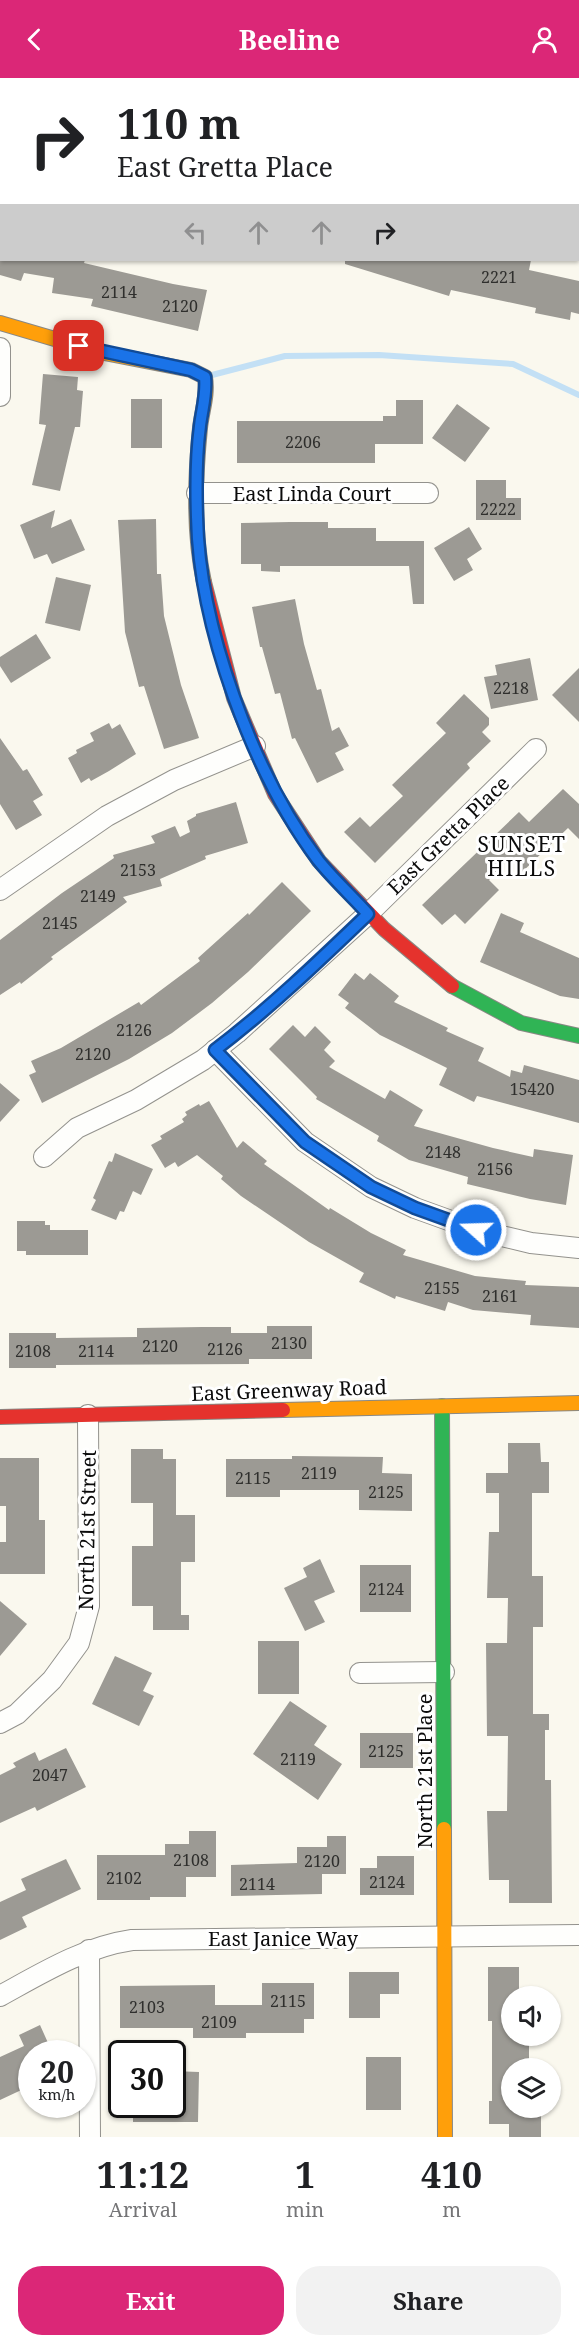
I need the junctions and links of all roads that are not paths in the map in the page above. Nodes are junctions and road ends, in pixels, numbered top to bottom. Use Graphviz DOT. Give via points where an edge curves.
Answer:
graph roads {
  1 [pos="0,323"];
  2 [pos="0,348"];
  3 [pos="0,396"];
  4 [pos="197,493"];
  5 [pos="428,493"];
  6 [pos="255,746"];
  7 [pos="536,749"];
  8 [pos="3,882"];
  9 [pos="368,914"];
  10 [pos="579,1036"];
  11 [pos="215,1050"];
  12 [pos="44,1157"];
  13 [pos="579,1248"];
  14 [pos="579,1403"];
  15 [pos="442,1406"];
  16 [pos="88,1415"];
  17 [pos="0,1417"];
  18 [pos="360,1672"];
  19 [pos="444,1672"];
  20 [pos="0,1723"];
  21 [pos="579,1935"];
  22 [pos="444,1936"];
  23 [pos="89,1950"];
  24 [pos="0,1996"];
  25 [pos="90,2137"];
  26 [pos="445,2137"];
  1 -- 4 [label="street" via="99,352 191,370 205,377"];
  2 -- 3 [label="street"];
  4 -- 5 [label="street, East Linda Court"];
  4 -- 6 [label="street" via="200,565 214,627 234,698"];
  6 -- 8 [label="street" via="174,780 107,816"];
  6 -- 9 [label="street" via="275,794 319,861"];
  7 -- 9 [label="street, East Gretta Place"];
  9 -- 10 [label="street" via="451,986 482,1004 521,1023"];
  9 -- 11 [label="street, East Gretta Place"];
  11 -- 12 [label="street, East Gretta Place" via="136,1100 77,1128"];
  11 -- 13 [label="street" via="305,1142 371,1187 476,1230 531,1244"];
  14 -- 15 [label="street, East Greenway Road"];
  15 -- 16 [label="street, East Greenway Road"];
  15 -- 19 [label="street, North 21st Place"];
  16 -- 17 [label="street, East Greenway Road"];
  16 -- 20 [label="street, North 21st Street" via="89,1606 79,1643 52,1680 17,1714"];
  18 -- 19 [label="street"];
  19 -- 22 [label="street, North 21st Place"];
  21 -- 22 [label="street, East Janice Way"];
  22 -- 23 [label="street, East Janice Way" via="132,1940"];
  22 -- 26 [label="street, North 21st Place"];
  23 -- 24 [label="street, East Janice Way"];
  23 -- 25 [label="street"];
}
